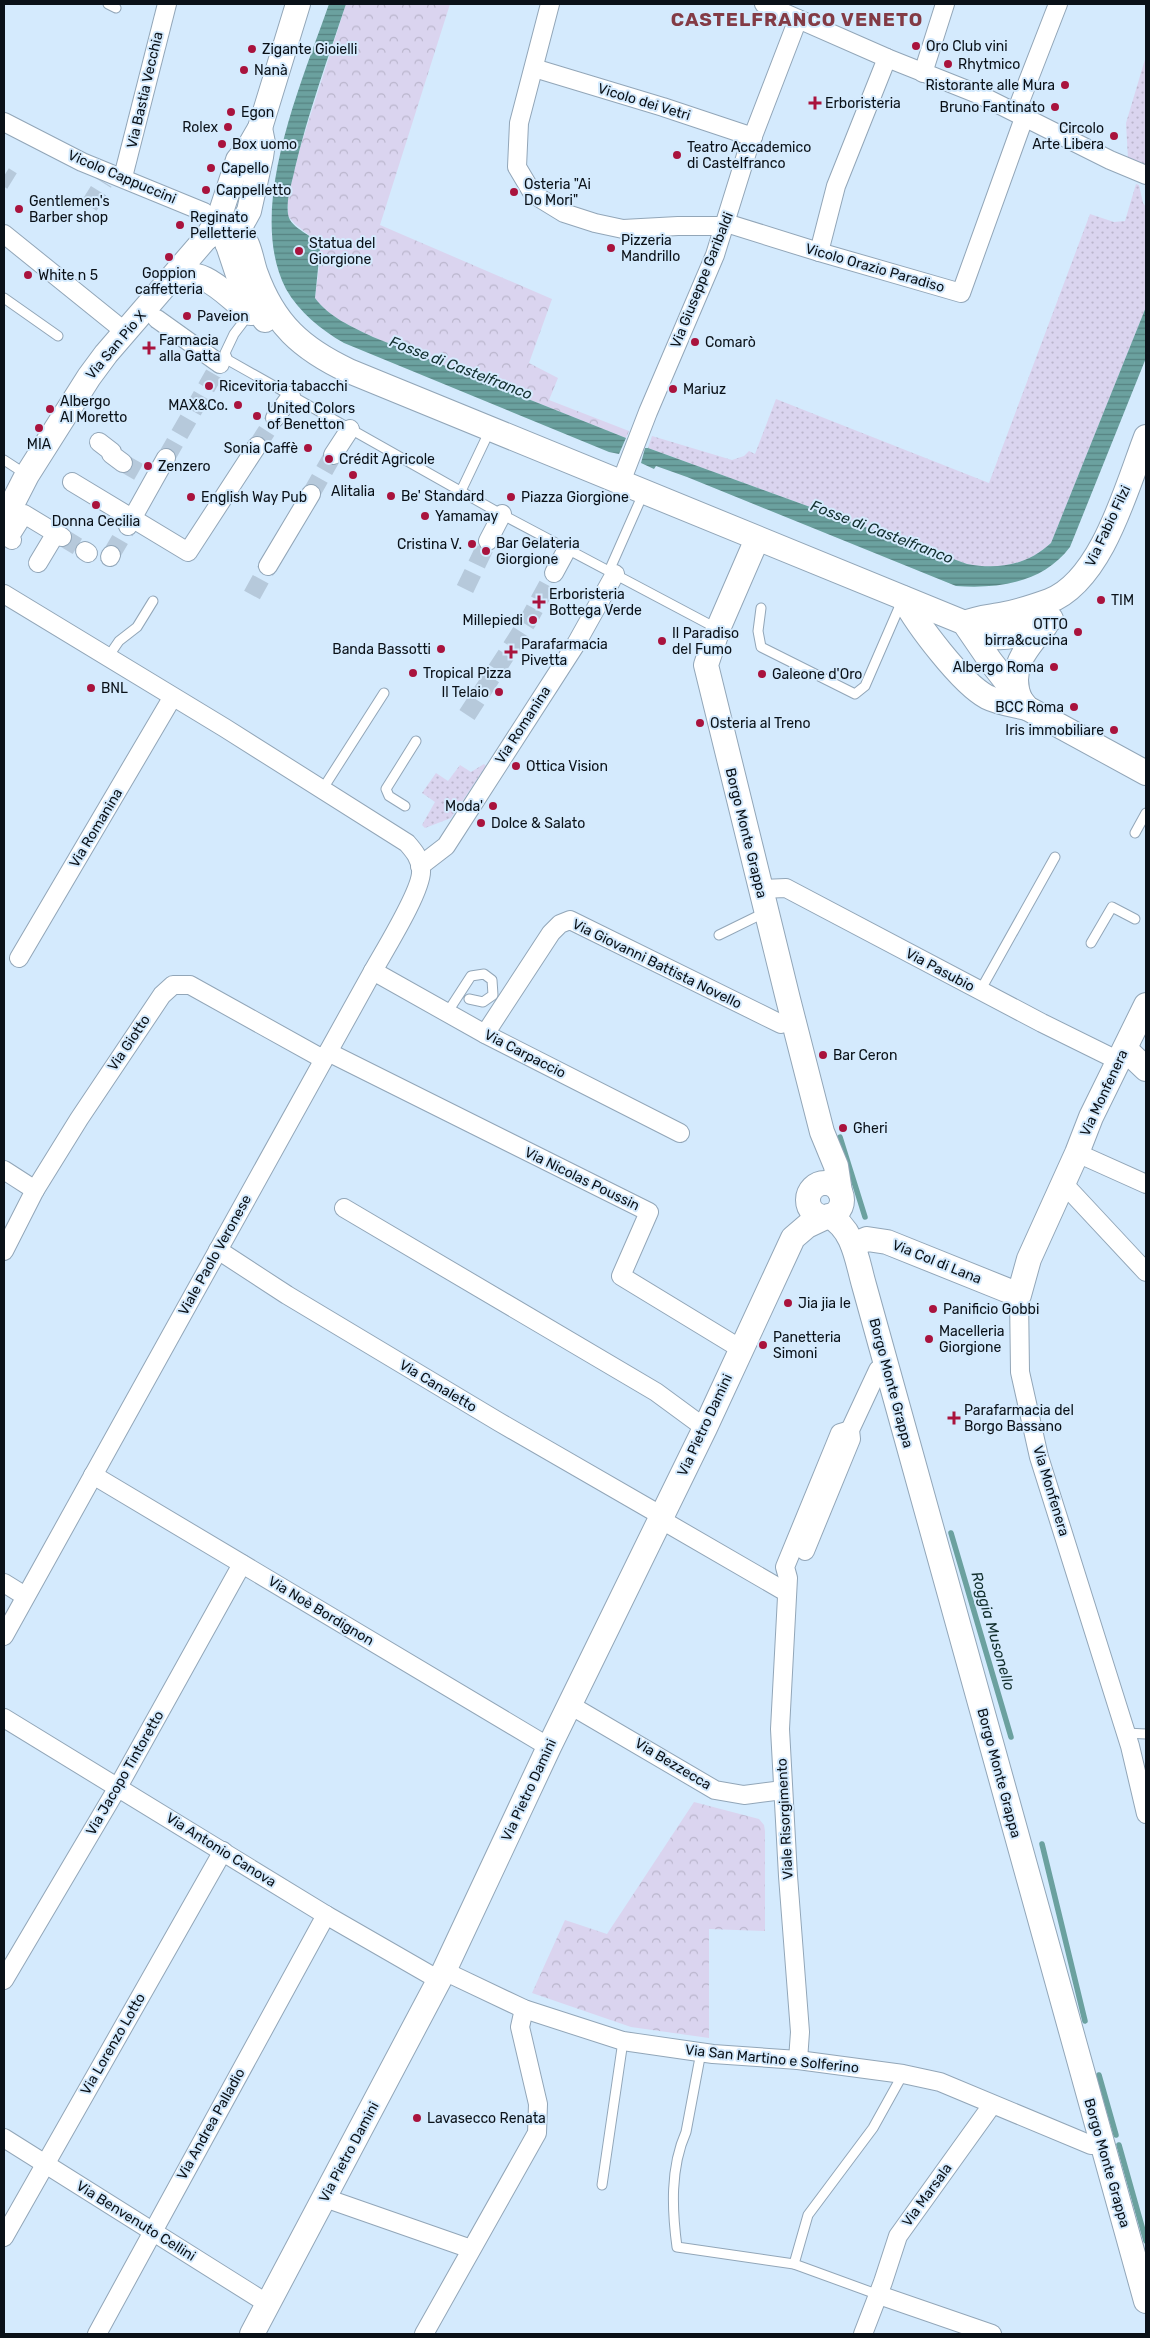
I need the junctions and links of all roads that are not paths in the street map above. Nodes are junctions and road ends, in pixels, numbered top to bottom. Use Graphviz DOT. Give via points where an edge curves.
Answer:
graph roads {
  1 [pos="167,4"];
  2 [pos="298,4"];
  3 [pos="550,4"];
  4 [pos="764,4"];
  5 [pos="945,4"];
  6 [pos="1058,4"];
  7 [pos="798,19"];
  8 [pos="887,58"];
  9 [pos="534,68"];
  10 [pos="923,73"];
  11 [pos="1020,115"];
  12 [pos="4,122"];
  13 [pos="753,137"];
  14 [pos="254,138"];
  15 [pos="1143,174"];
  16 [pos="112,178"];
  17 [pos="249,211"];
  18 [pos="726,224"];
  19 [pos="4,234"];
  20 [pos="222,235"];
  21 [pos="819,252"];
  22 [pos="174,278"];
  23 [pos="4,298"];
  24 [pos="265,314"];
  25 [pos="157,320"];
  26 [pos="118,326"];
  27 [pos="58,336"];
  28 [pos="220,365"];
  29 [pos="291,396"];
  30 [pos="275,418"];
  31 [pos="350,429"];
  32 [pos="490,429"];
  33 [pos="1146,437"];
  34 [pos="99,442"];
  35 [pos="257,446"];
  36 [pos="333,455"];
  37 [pos="166,458"];
  38 [pos="4,460"];
  39 [pos="123,463"];
  40 [pos="27,475"];
  41 [pos="72,482"];
  42 [pos="621,482"];
  43 [pos="461,491"];
  44 [pos="644,492"];
  45 [pos="311,494"];
  46 [pos="502,514"];
  47 [pos="130,522"];
  48 [pos="8,530"];
  49 [pos="757,539"];
  50 [pos="488,541"];
  51 [pos="567,549"];
  52 [pos="38,563"];
  53 [pos="268,566"];
  54 [pos="612,572"];
  55 [pos="554,573"];
  56 [pos="1078,583"];
  57 [pos="4,594"];
  58 [pos="903,598"];
  59 [pos="153,601"];
  60 [pos="761,608"];
  61 [pos="1051,619"];
  62 [pos="965,623"];
  63 [pos="718,629"];
  64 [pos="108,657"];
  65 [pos="384,694"];
  66 [pos="172,698"];
  67 [pos="989,698"];
  68 [pos="1024,705"];
  69 [pos="416,741"];
  70 [pos="1146,773"];
  71 [pos="322,790"];
  72 [pos="405,806"];
  73 [pos="1146,814"];
  74 [pos="1135,833"];
  75 [pos="1055,857"];
  76 [pos="421,869"];
  77 [pos="760,889"];
  78 [pos="766,912"];
  79 [pos="1135,919"];
  80 [pos="719,935"];
  81 [pos="1091,943"];
  82 [pos="20,958"];
  83 [pos="373,971"];
  84 [pos="980,991"];
  85 [pos="469,999"];
  86 [pos="1146,1005"];
  87 [pos="447,1013"];
  88 [pos="793,1020"];
  89 [pos="486,1034"];
  90 [pos="1122,1055"];
  91 [pos="325,1056"];
  92 [pos="1146,1069"];
  93 [pos="822,1132"];
  94 [pos="680,1133"];
  95 [pos="1077,1154"];
  96 [pos="4,1170"];
  97 [pos="1064,1182"];
  98 [pos="1146,1184"];
  99 [pos="34,1190"];
  100 [pos="810,1192"];
  101 [pos="841,1194"];
  102 [pos="344,1208"];
  103 [pos="828,1216"];
  104 [pos="793,1238"];
  105 [pos="852,1245"];
  106 [pos="218,1250"];
  107 [pos="4,1251"];
  108 [pos="1146,1272"];
  109 [pos="1019,1295"];
  110 [pos="740,1350"];
  111 [pos="886,1368"];
  112 [pos="705,1428"];
  113 [pos="92,1475"];
  114 [pos="661,1517"];
  115 [pos="242,1564"];
  116 [pos="4,1583"];
  117 [pos="787,1585"];
  118 [pos="25,1596"];
  119 [pos="4,1636"];
  120 [pos="570,1705"];
  121 [pos="4,1718"];
  122 [pos="1126,1732"];
  123 [pos="1146,1734"];
  124 [pos="549,1747"];
  125 [pos="118,1787"];
  126 [pos="783,1790"];
  127 [pos="1146,1814"];
  128 [pos="223,1851"];
  129 [pos="326,1915"];
  130 [pos="441,1976"];
  131 [pos="4,1980"];
  132 [pos="524,2009"];
  133 [pos="623,2041"];
  134 [pos="701,2052"];
  135 [pos="798,2060"];
  136 [pos="903,2074"];
  137 [pos="992,2105"];
  138 [pos="4,2138"];
  139 [pos="1102,2144"];
  140 [pos="44,2163"];
  141 [pos="602,2184"];
  142 [pos="325,2198"];
  143 [pos="152,2232"];
  144 [pos="4,2237"];
  145 [pos="471,2249"];
  146 [pos="794,2264"];
  147 [pos="879,2295"];
  148 [pos="1146,2301"];
  149 [pos="268,2304"];
  150 [pos="97,2334"];
  151 [pos="252,2334"];
  152 [pos="424,2334"];
  153 [pos="863,2334"];
  154 [pos="992,2334"];
  1 -- 16 [label="street, Via Bastia Vecchia" via="155,27"];
  2 -- 14 [label="street"];
  3 -- 9 [label="street, Vicolo Orazio Paradiso"];
  4 -- 7 [label="street"];
  5 -- 10 [label="street"];
  6 -- 11 [label="street, Vicolo Orazio Paradiso"];
  7 -- 8 [label="street"];
  7 -- 13 [label="street, Via Giuseppe Garibaldi"];
  8 -- 10 [label="street"];
  8 -- 21 [label="street" via="836,186"];
  9 -- 13 [label="street, Vicolo dei Vetri"];
  9 -- 18 [label="street, Vicolo Orazio Paradiso" via="519,123 517,167 533,194 564,213 623,229"];
  10 -- 11 [label="street"];
  11 -- 15 [label="street"];
  11 -- 21 [label="street, Vicolo Orazio Paradiso" via="961,293"];
  12 -- 16 [label="street, Vicolo Cappuccini"];
  13 -- 18 [label="street, Via Giuseppe Garibaldi"];
  14 -- 17 [label="street" via="262,143"];
  14 -- 20 [label="street" via="238,160"];
  16 -- 20 [label="street, Vicolo Cappuccini" via="204,212"];
  17 -- 20 [label="street"];
  17 -- 24 [label="street"];
  18 -- 21 [label="street, Vicolo Orazio Paradiso"];
  18 -- 42 [label="street, Via Giuseppe Garibaldi"];
  19 -- 26 [label="street"];
  20 -- 22 [label="street, Via San Pio X"];
  20 -- 24 [label="street" via="246,241"];
  22 -- 24 [label="street" via="188,274 207,279"];
  22 -- 40 [label="street, Via San Pio X" via="94,362"];
  23 -- 27 [label="lane"];
  24 -- 28 [label="lane" via="228,343"];
  24 -- 32 [label="street" via="309,349 334,364"];
  25 -- 28 [label="street"];
  28 -- 29 [label="lane" via="228,360"];
  29 -- 30 [label="street"];
  29 -- 31 [label="lane"];
  31 -- 36 [label="street"];
  31 -- 43 [label="lane"];
  32 -- 42 [label="street"];
  32 -- 43 [label="lane"];
  33 -- 56 [label="street, Via Fabio Filzi" via="1102,546"];
  34 -- 39 [label="street"];
  35 -- 47 [label="street" via="188,552"];
  37 -- 47 [label="street" via="148,478"];
  38 -- 40 [label="lane"];
  40 -- 48 [label="street, Via San Pio X"];
  41 -- 47 [label="street"];
  42 -- 44 [label="street"];
  43 -- 46 [label="lane"];
  44 -- 49 [label="street"];
  44 -- 54 [label="lane"];
  45 -- 53 [label="street"];
  46 -- 50 [label="street"];
  46 -- 51 [label="lane"];
  48 -- 52 [label="street" via="9,538 24,514 59,535"];
  49 -- 58 [label="street"];
  49 -- 63 [label="street, Borgo Monte Grappa"];
  51 -- 54 [label="lane"];
  51 -- 55 [label="street"];
  54 -- 63 [label="lane"];
  54 -- 76 [label="street, Via Romanina" via="576,644 446,846"];
  56 -- 61 [label="street"];
  56 -- 62 [label="street, Via Fabio Filzi" via="1049,601"];
  57 -- 64 [label="street"];
  58 -- 60 [label="lane" via="865,686 855,694 762,647 758,631"];
  58 -- 62 [label="street"];
  58 -- 67 [label="street" via="962,677"];
  59 -- 64 [label="lane" via="137,627"];
  61 -- 62 [label="street" via="1027,632 1000,637 986,637"];
  61 -- 68 [label="street" via="1020,660 1017,692"];
  62 -- 67 [label="street" via="961,633 964,660 974,680"];
  62 -- 68 [label="street"];
  63 -- 77 [label="street, Borgo Monte Grappa" via="706,665"];
  64 -- 66 [label="street"];
  65 -- 71 [label="lane"];
  66 -- 71 [label="street"];
  66 -- 82 [label="street, Via Romanina"];
  67 -- 68 [label="street"];
  68 -- 70 [label="street"];
  69 -- 72 [label="lane" via="386,789 388,796"];
  71 -- 76 [label="street" via="407,843 417,854"];
  73 -- 74 [label="lane"];
  75 -- 84 [label="lane"];
  76 -- 83 [label="street, Viale Paolo Veronese" via="417,890"];
  77 -- 78 [label="street, Borgo Monte Grappa"];
  77 -- 84 [label="street, Via Pasubio" via="786,888"];
  78 -- 80 [label="lane"];
  78 -- 88 [label="street, Borgo Monte Grappa"];
  79 -- 81 [label="lane" via="1112,907"];
  83 -- 87 [label="street, Via Carpaccio"];
  83 -- 91 [label="street, Viale Paolo Veronese"];
  84 -- 90 [label="street, Via Pasubio"];
  85 -- 87 [label="lane" via="483,1002 493,995 492,980 484,974 471,976"];
  86 -- 90 [label="street, Via Monfenera"];
  87 -- 89 [label="street, Via Carpaccio"];
  88 -- 89 [label="street, Via Giovanni Battista Novello" via="781,1024 570,920 551,933"];
  88 -- 93 [label="street, Borgo Monte Grappa"];
  89 -- 94 [label="street, Via Carpaccio"];
  90 -- 92 [label="street"];
  90 -- 95 [label="street, Via Monfenera" via="1091,1117"];
  91 -- 99 [label="street, Via Giotto" via="190,985 173,985 162,995"];
  91 -- 106 [label="street, Viale Paolo Veronese"];
  91 -- 110 [label="street, Via Nicolas Poussin" via="649,1212 621,1276"];
  93 -- 100 [label="street, Borgo Monte Grappa" via="823,1161"];
  93 -- 101 [label="street, Borgo Monte Grappa" via="834,1160"];
  95 -- 97 [label="street, Via Monfenera"];
  95 -- 98 [label="street"];
  96 -- 99 [label="street"];
  97 -- 108 [label="street"];
  97 -- 109 [label="street, Via Monfenera" via="1029,1259"];
  99 -- 107 [label="street, Via Giotto"];
  100 -- 101 [label="street" via="819,1184 827,1183"];
  100 -- 103 [label="street, Borgo Monte Grappa" via="808,1204 812,1211"];
  100 -- 104 [label="street, Via Pietro Damini" via="799,1211"];
  101 -- 103 [label="street" via="839,1209"];
  101 -- 105 [label="street, Borgo Monte Grappa" via="851,1220"];
  102 -- 112 [label="street" via="656,1392"];
  103 -- 104 [label="street, Via Pietro Damini" via="807,1226"];
  103 -- 105 [label="street, Borgo Monte Grappa" via="847,1231"];
  104 -- 110 [label="street, Via Pietro Damini"];
  105 -- 109 [label="street, Via Col di Lana" via="867,1240 886,1242"];
  105 -- 111 [label="street, Borgo Monte Grappa"];
  106 -- 113 [label="street, Viale Paolo Veronese"];
  106 -- 114 [label="street, Via Canaletto" via="287,1295"];
  109 -- 122 [label="street, Via Monfenera" via="1020,1372 1037,1448"];
  110 -- 112 [label="street, Via Pietro Damini"];
  111 -- 117 [label="street" via="878,1370 850,1430 851,1439 836,1477 796,1572"];
  111 -- 139 [label="street, Borgo Monte Grappa"];
  112 -- 114 [label="street, Via Pietro Damini"];
  113 -- 115 [label="street, Via Noè Bordignon"];
  113 -- 118 [label="street, Viale Paolo Veronese"];
  114 -- 117 [label="street, Via Canaletto"];
  114 -- 120 [label="street, Via Pietro Damini"];
  115 -- 124 [label="street, Via Noè Bordignon"];
  115 -- 125 [label="street, Via Jacopo Tintoretto"];
  116 -- 118 [label="street"];
  117 -- 126 [label="street, Viale Risorgimento" via="780,1729"];
  118 -- 119 [label="street, Viale Paolo Veronese"];
  120 -- 124 [label="street, Via Pietro Damini"];
  120 -- 126 [label="street, Via Bezzecca" via="715,1790 744,1795"];
  121 -- 125 [label="street, Via Antonio Canova"];
  122 -- 123 [label="lane"];
  122 -- 127 [label="street, Via Monfenera"];
  124 -- 130 [label="street, Via Pietro Damini"];
  125 -- 128 [label="street, Via Antonio Canova"];
  125 -- 131 [label="street, Via Jacopo Tintoretto"];
  126 -- 135 [label="street, Viale Risorgimento" via="800,2032"];
  128 -- 129 [label="street, Via Antonio Canova"];
  128 -- 140 [label="street, Via Lorenzo Lotto"];
  129 -- 130 [label="street, Via Antonio Canova"];
  129 -- 143 [label="street, Via Andrea Palladio"];
  130 -- 132 [label="street, Via San Martino e Solferino"];
  130 -- 142 [label="street, Via Pietro Damini"];
  132 -- 133 [label="street, Via San Martino e Solferino"];
  132 -- 145 [label="street" via="520,2027 538,2104 537,2133"];
  133 -- 134 [label="street, Via San Martino e Solferino"];
  133 -- 141 [label="lane"];
  134 -- 135 [label="street, Via San Martino e Solferino"];
  134 -- 146 [label="lane" via="686,2132 674,2175 673,2221 677,2247"];
  135 -- 136 [label="street, Via San Martino e Solferino"];
  136 -- 137 [label="street, Via San Martino e Solferino" via="940,2082"];
  136 -- 146 [label="lane" via="873,2128 808,2215"];
  137 -- 139 [label="street, Via San Martino e Solferino" via="1091,2145"];
  137 -- 147 [label="street, Via Marsala" via="898,2236"];
  138 -- 140 [label="street, Via Benvenuto Cellini"];
  139 -- 148 [label="street, Borgo Monte Grappa"];
  140 -- 143 [label="street, Via Benvenuto Cellini"];
  140 -- 144 [label="street, Via Lorenzo Lotto"];
  142 -- 145 [label="street"];
  142 -- 149 [label="street, Via Pietro Damini"];
  143 -- 149 [label="street, Via Benvenuto Cellini"];
  143 -- 150 [label="street, Via Andrea Palladio"];
  145 -- 152 [label="street"];
  146 -- 147 [label="lane"];
  147 -- 153 [label="street, Via Marsala"];
  147 -- 154 [label="street"];
  149 -- 151 [label="street, Via Pietro Damini"];
}
